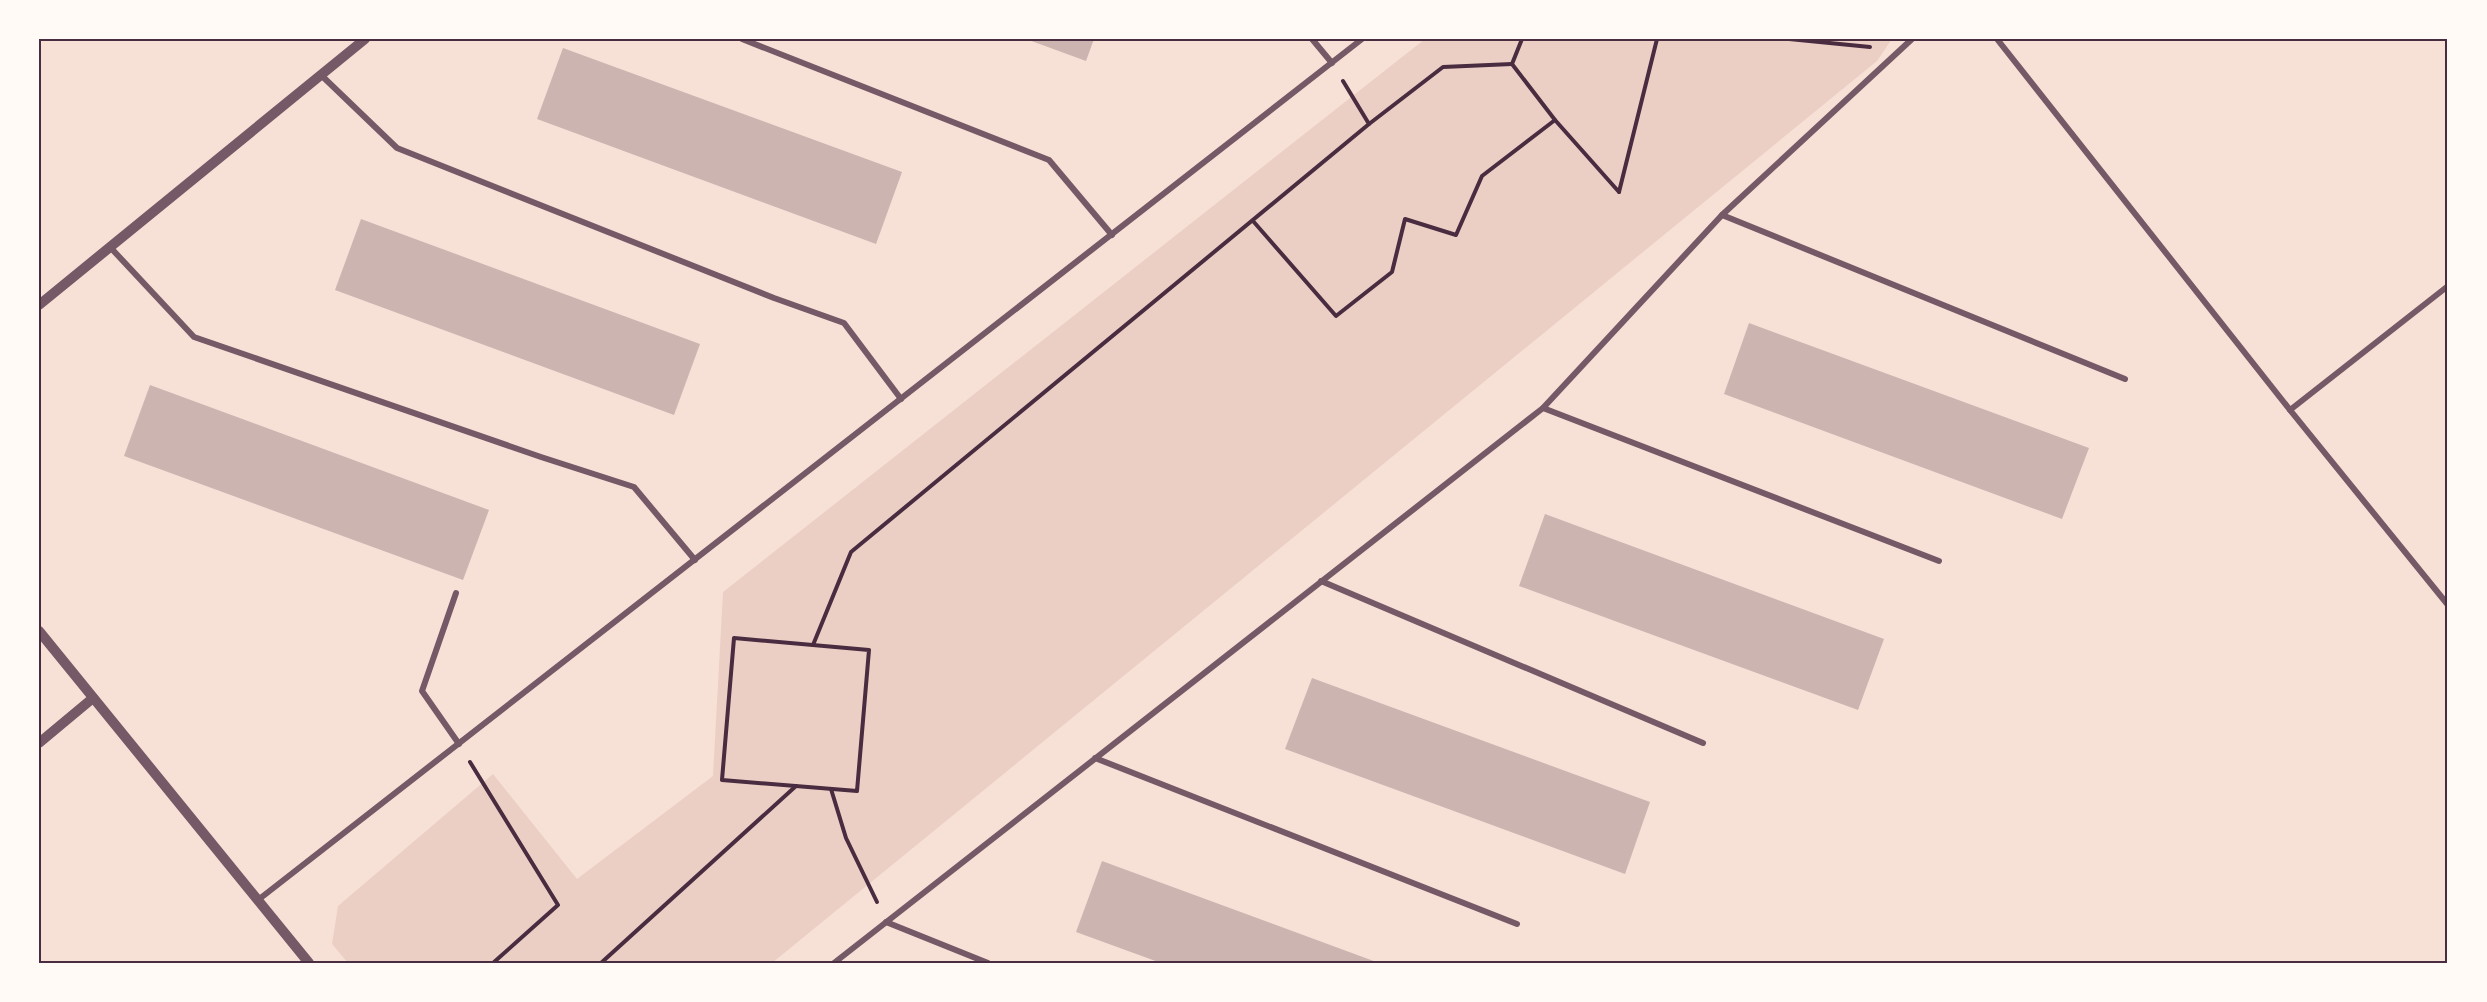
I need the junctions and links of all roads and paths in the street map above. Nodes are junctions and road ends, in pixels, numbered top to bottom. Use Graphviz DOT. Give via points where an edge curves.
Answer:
graph roads {
  1 [pos="365,39"];
  2 [pos="742,39"];
  3 [pos="1311,39"];
  4 [pos="1362,39"];
  5 [pos="1522,39"];
  6 [pos="1657,39"];
  7 [pos="1789,39"];
  8 [pos="1912,39"];
  9 [pos="1997,39"];
  10 [pos="1897,53"];
  11 [pos="1332,63"];
  12 [pos="1512,64"];
  13 [pos="321,75"];
  14 [pos="1555,120"];
  15 [pos="1369,124"];
  16 [pos="1722,215"];
  17 [pos="1253,221"];
  18 [pos="1112,235"];
  19 [pos="110,247"];
  20 [pos="2448,286"];
  21 [pos="39,305"];
  22 [pos="2125,379"];
  23 [pos="902,399"];
  24 [pos="1543,408"];
  25 [pos="2290,410"];
  26 [pos="695,560"];
  27 [pos="1940,561"];
  28 [pos="1321,581"];
  29 [pos="456,593"];
  30 [pos="2448,604"];
  31 [pos="39,631"];
  32 [pos="813,645"];
  33 [pos="93,698"];
  34 [pos="39,742"];
  35 [pos="1703,743"];
  36 [pos="459,744"];
  37 [pos="1095,758"];
  38 [pos="796,786"];
  39 [pos="831,789"];
  40 [pos="258,900"];
  41 [pos="886,922"];
  42 [pos="1517,924"];
  43 [pos="608,961"];
  44 [pos="309,963"];
  45 [pos="494,963"];
  46 [pos="601,963"];
  47 [pos="834,963"];
  48 [pos="988,963"];
  1 -- 13 [label="street"];
  2 -- 18 [label="street" via="1049,160"];
  3 -- 11 [label="street"];
  4 -- 11 [label="street"];
  5 -- 12 [label="path"];
  6 -- 14 [label="path" via="1619,192"];
  7 -- 10 [label="path"];
  8 -- 10 [label="street"];
  9 -- 25 [label="street"];
  10 -- 16 [label="street"];
  11 -- 15 [label="path"];
  11 -- 18 [label="street"];
  12 -- 14 [label="path"];
  12 -- 15 [label="path" via="1443,67"];
  13 -- 19 [label="street"];
  13 -- 23 [label="street" via="397,148 844,323"];
  14 -- 17 [label="path" via="1482,176 1456,235 1405,219 1392,272 1336,316"];
  15 -- 17 [label="path"];
  16 -- 22 [label="street"];
  16 -- 24 [label="street"];
  17 -- 32 [label="path" via="851,552"];
  18 -- 23 [label="street"];
  19 -- 21 [label="street"];
  19 -- 26 [label="street" via="194,338 634,487"];
  20 -- 25 [label="street"];
  23 -- 26 [label="street"];
  24 -- 27 [label="street"];
  24 -- 28 [label="street"];
  25 -- 30 [label="street"];
  26 -- 36 [label="street"];
  28 -- 35 [label="street"];
  28 -- 37 [label="street"];
  29 -- 36 [label="street" via="422,691"];
  31 -- 33 [label="street"];
  32 -- 38 [label="path" via="734,638 722,780"];
  32 -- 39 [label="path" via="869,650 857,791"];
  33 -- 34 [label="street"];
  33 -- 40 [label="street"];
  36 -- 40 [label="street"];
  36 -- 45 [label="path" via="558,905"];
  37 -- 41 [label="street"];
  37 -- 42 [label="street"];
  38 -- 39 [label="path"];
  38 -- 43 [label="path"];
  39 -- 41 [label="path" via="846,838"];
  40 -- 44 [label="street"];
  41 -- 47 [label="street"];
  41 -- 48 [label="street"];
  43 -- 46 [label="path"];
}
